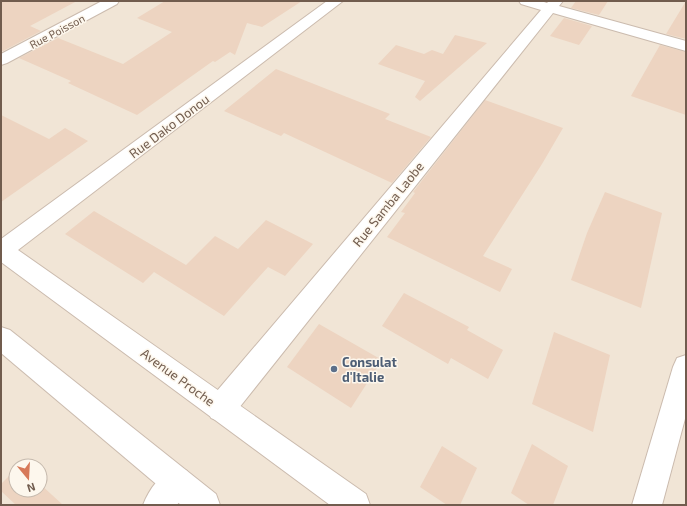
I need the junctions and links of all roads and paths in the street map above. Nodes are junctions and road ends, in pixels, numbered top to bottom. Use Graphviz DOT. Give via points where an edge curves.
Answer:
graph roads {
  1 [pos="112,1"];
  2 [pos="336,1"];
  3 [pos="526,1"];
  4 [pos="553,4"];
  5 [pos="686,46"];
  6 [pos="1,60"];
  7 [pos="1,250"];
  8 [pos="1,338"];
  9 [pos="686,367"];
  10 [pos="221,408"];
  11 [pos="177,482"];
  12 [pos="158,505"];
  13 [pos="205,505"];
  14 [pos="355,505"];
  15 [pos="647,505"];
  1 -- 6 [label="street, Rue Poisson"];
  2 -- 7 [label="street, Rue Dako Donou"];
  3 -- 4 [label="street"];
  4 -- 5 [label="street"];
  4 -- 10 [label="street, Rue Samba Laobe"];
  7 -- 10 [label="street, Avenue Proche"];
  8 -- 11 [label="street"];
  9 -- 15 [label="street"];
  10 -- 14 [label="street, Avenue Proche"];
  11 -- 12 [label="street"];
  11 -- 13 [label="street"];
}
